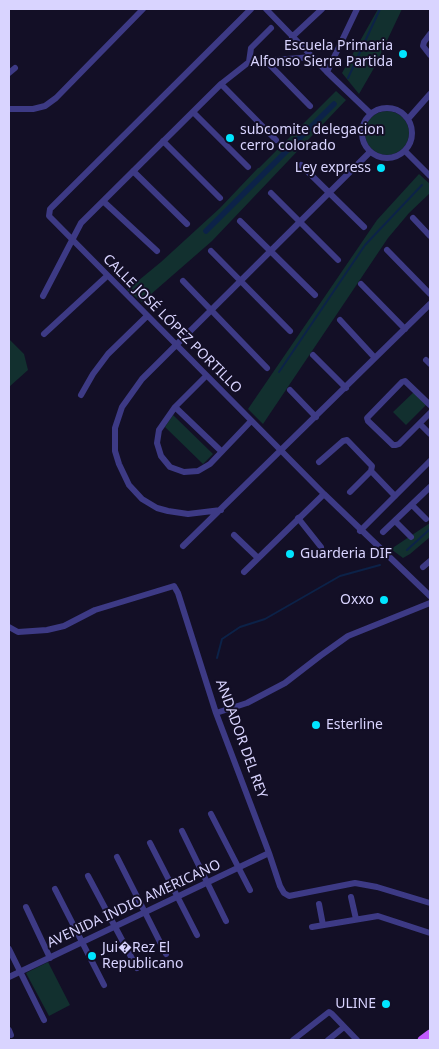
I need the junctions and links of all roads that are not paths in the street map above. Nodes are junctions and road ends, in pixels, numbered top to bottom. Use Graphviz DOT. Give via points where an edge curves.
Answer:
graph roads {
  1 [pos="143,9"];
  2 [pos="251,9"];
  3 [pos="266,9"];
  4 [pos="322,9"];
  5 [pos="357,9"];
  6 [pos="271,28"];
  7 [pos="430,34"];
  8 [pos="292,37"];
  9 [pos="430,55"];
  10 [pos="312,57"];
  11 [pos="265,60"];
  12 [pos="249,62"];
  13 [pos="15,68"];
  14 [pos="327,72"];
  15 [pos="9,73"];
  16 [pos="221,84"];
  17 [pos="430,94"];
  18 [pos="310,106"];
  19 [pos="9,109"];
  20 [pos="193,112"];
  21 [pos="371,114"];
  22 [pos="408,119"];
  23 [pos="276,140"];
  24 [pos="163,141"];
  25 [pos="405,151"];
  26 [pos="370,152"];
  27 [pos="301,165"];
  28 [pos="248,167"];
  29 [pos="133,171"];
  30 [pos="430,176"];
  31 [pos="272,193"];
  32 [pos="329,193"];
  33 [pos="220,198"];
  34 [pos="103,201"];
  35 [pos="413,218"];
  36 [pos="240,221"];
  37 [pos="300,222"];
  38 [pos="187,224"];
  39 [pos="364,227"];
  40 [pos="430,236"];
  41 [pos="71,240"];
  42 [pos="387,250"];
  43 [pos="157,251"];
  44 [pos="211,251"];
  45 [pos="270,251"];
  46 [pos="338,260"];
  47 [pos="107,276"];
  48 [pos="183,281"];
  49 [pos="241,281"];
  50 [pos="361,284"];
  51 [pos="430,294"];
  52 [pos="315,295"];
  53 [pos="43,296"];
  54 [pos="430,304"];
  55 [pos="211,310"];
  56 [pos="147,316"];
  57 [pos="340,320"];
  58 [pos="405,329"];
  59 [pos="290,331"];
  60 [pos="44,334"];
  61 [pos="176,346"];
  62 [pos="313,355"];
  63 [pos="375,358"];
  64 [pos="267,368"];
  65 [pos="206,376"];
  66 [pos="346,388"];
  67 [pos="290,390"];
  68 [pos="82,395"];
  69 [pos="430,405"];
  70 [pos="175,407"];
  71 [pos="430,413"];
  72 [pos="316,417"];
  73 [pos="251,421"];
  74 [pos="420,424"];
  75 [pos="430,434"];
  76 [pos="221,451"];
  77 [pos="281,451"];
  78 [pos="430,461"];
  79 [pos="319,462"];
  80 [pos="371,471"];
  81 [pos="430,487"];
  82 [pos="350,492"];
  83 [pos="324,494"];
  84 [pos="395,496"];
  85 [pos="412,505"];
  86 [pos="221,510"];
  87 [pos="298,518"];
  88 [pos="426,519"];
  89 [pos="395,521"];
  90 [pos="360,531"];
  91 [pos="383,532"];
  92 [pos="234,535"];
  93 [pos="411,536"];
  94 [pos="183,546"];
  95 [pos="321,546"];
  96 [pos="258,558"];
  97 [pos="430,561"];
  98 [pos="422,567"];
  99 [pos="244,572"];
  100 [pos="430,596"];
  101 [pos="430,603"];
  102 [pos="9,627"];
  103 [pos="216,713"];
  104 [pos="211,814"];
  105 [pos="182,831"];
  106 [pos="150,843"];
  107 [pos="269,853"];
  108 [pos="117,857"];
  109 [pos="238,868"];
  110 [pos="88,876"];
  111 [pos="207,883"];
  112 [pos="54,889"];
  113 [pos="250,890"];
  114 [pos="177,897"];
  115 [pos="351,897"];
  116 [pos="430,903"];
  117 [pos="319,904"];
  118 [pos="26,907"];
  119 [pos="145,912"];
  120 [pos="356,919"];
  121 [pos="226,921"];
  122 [pos="322,925"];
  123 [pos="312,926"];
  124 [pos="115,927"];
  125 [pos="430,933"];
  126 [pos="196,934"];
  127 [pos="82,942"];
  128 [pos="9,949"];
  129 [pos="166,954"];
  130 [pos="50,958"];
  131 [pos="137,968"];
  132 [pos="20,972"];
  133 [pos="9,977"];
  134 [pos="104,985"];
  135 [pos="44,1020"];
  136 [pos="344,1027"];
  137 [pos="430,1034"];
  138 [pos="294,1040"];
  139 [pos="328,1040"];
  140 [pos="357,1040"];
  141 [pos="422,1040"];
  1 -- 19 [label="street" via="56,98 33,109"];
  2 -- 41 [label="street, CALLE JOSÉ LÓPEZ PORTILLO" via="52,207 51,219"];
  3 -- 8 [label="street"];
  4 -- 8 [label="street"];
  5 -- 14 [label="street"];
  6 -- 12 [label="street" via="251,48"];
  7 -- 9 [label="street" via="423,46"];
  8 -- 10 [label="street"];
  10 -- 11 [label="street"];
  10 -- 14 [label="street"];
  11 -- 12 [label="street"];
  11 -- 18 [label="street"];
  12 -- 16 [label="street"];
  13 -- 15 [label="street"];
  14 -- 21 [label="street"];
  16 -- 20 [label="street"];
  16 -- 23 [label="street"];
  17 -- 22 [label="street"];
  20 -- 24 [label="street"];
  20 -- 28 [label="street"];
  21 -- 22 [label="street" via="391,108"];
  21 -- 26 [label="street" via="362,133"];
  22 -- 25 [label="street" via="412,139"];
  24 -- 29 [label="street"];
  24 -- 33 [label="street"];
  25 -- 26 [label="street" via="394,158"];
  25 -- 30 [label="street"];
  26 -- 32 [label="street"];
  27 -- 32 [label="street"];
  29 -- 34 [label="street"];
  29 -- 38 [label="street"];
  31 -- 37 [label="street"];
  32 -- 37 [label="street"];
  32 -- 39 [label="street"];
  34 -- 41 [label="street" via="81,223"];
  34 -- 43 [label="street"];
  35 -- 40 [label="street"];
  36 -- 45 [label="street"];
  37 -- 45 [label="street"];
  37 -- 46 [label="street"];
  41 -- 47 [label="street, CALLE JOSÉ LÓPEZ PORTILLO"];
  41 -- 53 [label="street"];
  42 -- 51 [label="street"];
  44 -- 49 [label="street"];
  45 -- 49 [label="street"];
  45 -- 52 [label="street"];
  47 -- 56 [label="street, CALLE JOSÉ LÓPEZ PORTILLO"];
  47 -- 60 [label="street"];
  48 -- 55 [label="street"];
  49 -- 55 [label="street"];
  49 -- 59 [label="street"];
  50 -- 58 [label="street"];
  54 -- 58 [label="street"];
  55 -- 61 [label="street"];
  55 -- 64 [label="street"];
  56 -- 61 [label="street, CALLE JOSÉ LÓPEZ PORTILLO"];
  56 -- 68 [label="street" via="108,354 92,374"];
  57 -- 63 [label="street"];
  58 -- 63 [label="street"];
  61 -- 65 [label="street, CALLE JOSÉ LÓPEZ PORTILLO"];
  61 -- 86 [label="street" via="142,379 122,407 115,428 114,451 129,485 142,499 157,508 188,514"];
  62 -- 66 [label="street"];
  63 -- 66 [label="street"];
  65 -- 70 [label="street"];
  65 -- 73 [label="street, CALLE JOSÉ LÓPEZ PORTILLO"];
  66 -- 72 [label="street"];
  67 -- 72 [label="street"];
  69 -- 74 [label="street" via="405,381 367,418 393,445 399,444"];
  70 -- 76 [label="street"];
  70 -- 76 [label="street" via="159,430 157,443 161,456 170,467 184,472 198,470 210,464"];
  71 -- 74 [label="street"];
  72 -- 77 [label="street"];
  73 -- 76 [label="street"];
  73 -- 77 [label="street, CALLE JOSÉ LÓPEZ PORTILLO"];
  74 -- 75 [label="street"];
  77 -- 83 [label="street, CALLE JOSÉ LÓPEZ PORTILLO"];
  77 -- 86 [label="street"];
  78 -- 84 [label="street"];
  79 -- 80 [label="street" via="345,440 371,464"];
  80 -- 82 [label="street"];
  80 -- 84 [label="street"];
  81 -- 85 [label="street"];
  83 -- 87 [label="street"];
  83 -- 90 [label="street, CALLE JOSÉ LÓPEZ PORTILLO"];
  84 -- 90 [label="street"];
  85 -- 88 [label="street"];
  85 -- 89 [label="street"];
  86 -- 94 [label="street"];
  87 -- 95 [label="street"];
  87 -- 96 [label="street"];
  89 -- 91 [label="street"];
  89 -- 93 [label="street"];
  90 -- 100 [label="street, CALLE JOSÉ LÓPEZ PORTILLO"];
  92 -- 96 [label="street"];
  96 -- 99 [label="street"];
  97 -- 98 [label="street"];
  101 -- 103 [label="street" via="348,636 285,683 247,704"];
  102 -- 103 [label="street, ANDADOR DEL REY" via="18,632 64,626 95,610 171,585 176,587"];
  103 -- 107 [label="street, ANDADOR DEL REY"];
  104 -- 109 [label="street"];
  105 -- 111 [label="street"];
  106 -- 114 [label="street"];
  107 -- 109 [label="street, AVENIDA INDIO AMERICANO"];
  107 -- 116 [label="street, ANDADOR DEL REY" via="280,886 289,896 355,883"];
  108 -- 119 [label="street"];
  109 -- 111 [label="street, AVENIDA INDIO AMERICANO"];
  109 -- 113 [label="street"];
  110 -- 124 [label="street"];
  111 -- 114 [label="street, AVENIDA INDIO AMERICANO"];
  111 -- 121 [label="street"];
  112 -- 127 [label="street"];
  114 -- 119 [label="street, AVENIDA INDIO AMERICANO"];
  114 -- 126 [label="street"];
  115 -- 120 [label="street"];
  117 -- 122 [label="street"];
  118 -- 130 [label="street"];
  119 -- 124 [label="street, AVENIDA INDIO AMERICANO"];
  119 -- 129 [label="street"];
  120 -- 122 [label="street"];
  120 -- 125 [label="street" via="378,916"];
  122 -- 123 [label="street"];
  124 -- 127 [label="street, AVENIDA INDIO AMERICANO"];
  124 -- 131 [label="street"];
  127 -- 130 [label="street, AVENIDA INDIO AMERICANO"];
  127 -- 134 [label="street"];
  128 -- 132 [label="street"];
  130 -- 132 [label="street, AVENIDA INDIO AMERICANO"];
  132 -- 133 [label="street, AVENIDA INDIO AMERICANO"];
  132 -- 135 [label="street"];
  136 -- 138 [label="street" via="329,1012"];
  136 -- 139 [label="street"];
  136 -- 140 [label="street"];
  137 -- 141 [label="main road"];
}
